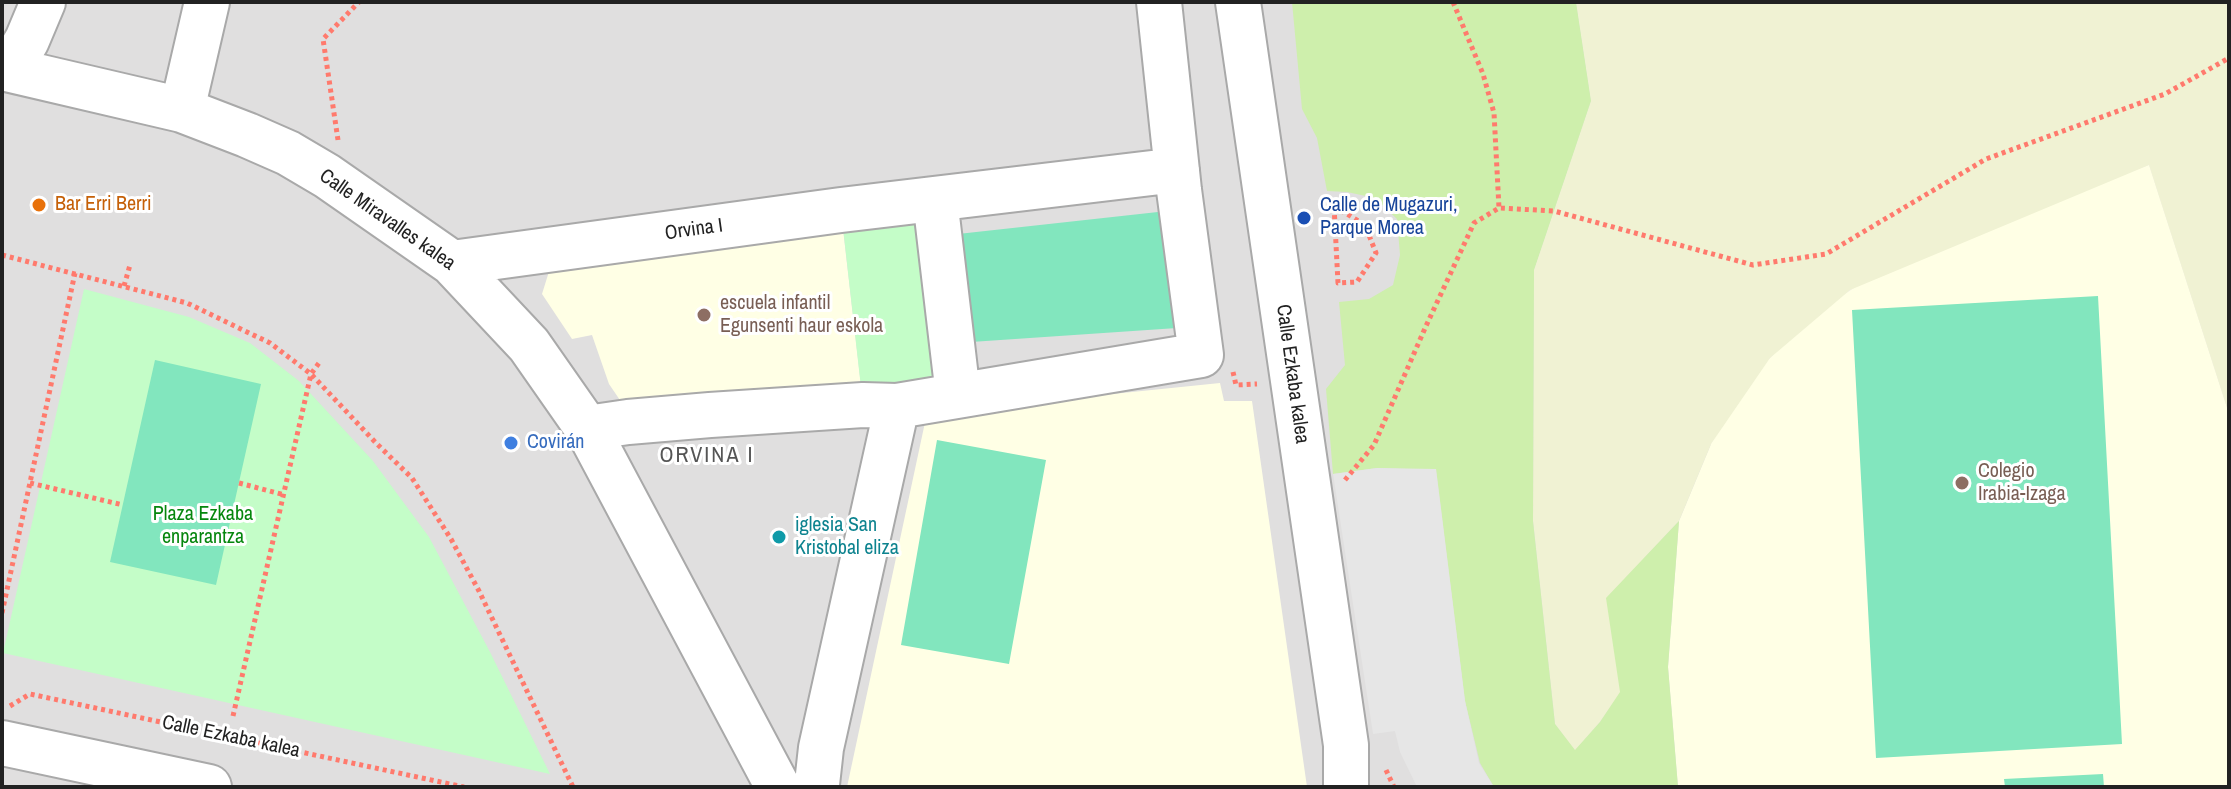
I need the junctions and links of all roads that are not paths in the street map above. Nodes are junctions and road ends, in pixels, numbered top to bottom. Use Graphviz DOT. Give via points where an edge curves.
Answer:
graph roads {
  1 [pos="43,2"];
  2 [pos="207,2"];
  3 [pos="1159,2"];
  4 [pos="1238,2"];
  5 [pos="6,69"];
  6 [pos="182,110"];
  7 [pos="1177,170"];
  8 [pos="935,199"];
  9 [pos="452,263"];
  10 [pos="958,395"];
  11 [pos="897,406"];
  12 [pos="587,428"];
  13 [pos="2,743"];
  14 [pos="1346,766"];
  15 [pos="67,772"];
  16 [pos="209,787"];
  17 [pos="778,787"];
  18 [pos="813,787"];
  19 [pos="1377,787"];
  1 -- 5 [label="street" via="27,40"];
  2 -- 6 [label="street"];
  3 -- 7 [label="street"];
  4 -- 14 [label="street, Calle Ezkaba kalea"];
  5 -- 6 [label="street, Calle Miravalles kalea"];
  6 -- 9 [label="street, Calle Miravalles kalea" via="288,153"];
  7 -- 8 [label="street, Orvina I"];
  7 -- 10 [label="street" via="1201,355"];
  8 -- 9 [label="street, Orvina I"];
  8 -- 10 [label="street"];
  9 -- 12 [label="street, Calle Miravalles kalea" via="529,345"];
  10 -- 11 [label="street"];
  11 -- 12 [label="street" via="710,415"];
  11 -- 18 [label="street"];
  12 -- 17 [label="street, Calle Miravalles kalea"];
  13 -- 15 [label="street"];
  14 -- 19 [label="street, Calle Ezkaba kalea"];
  15 -- 16 [label="street"];
}
